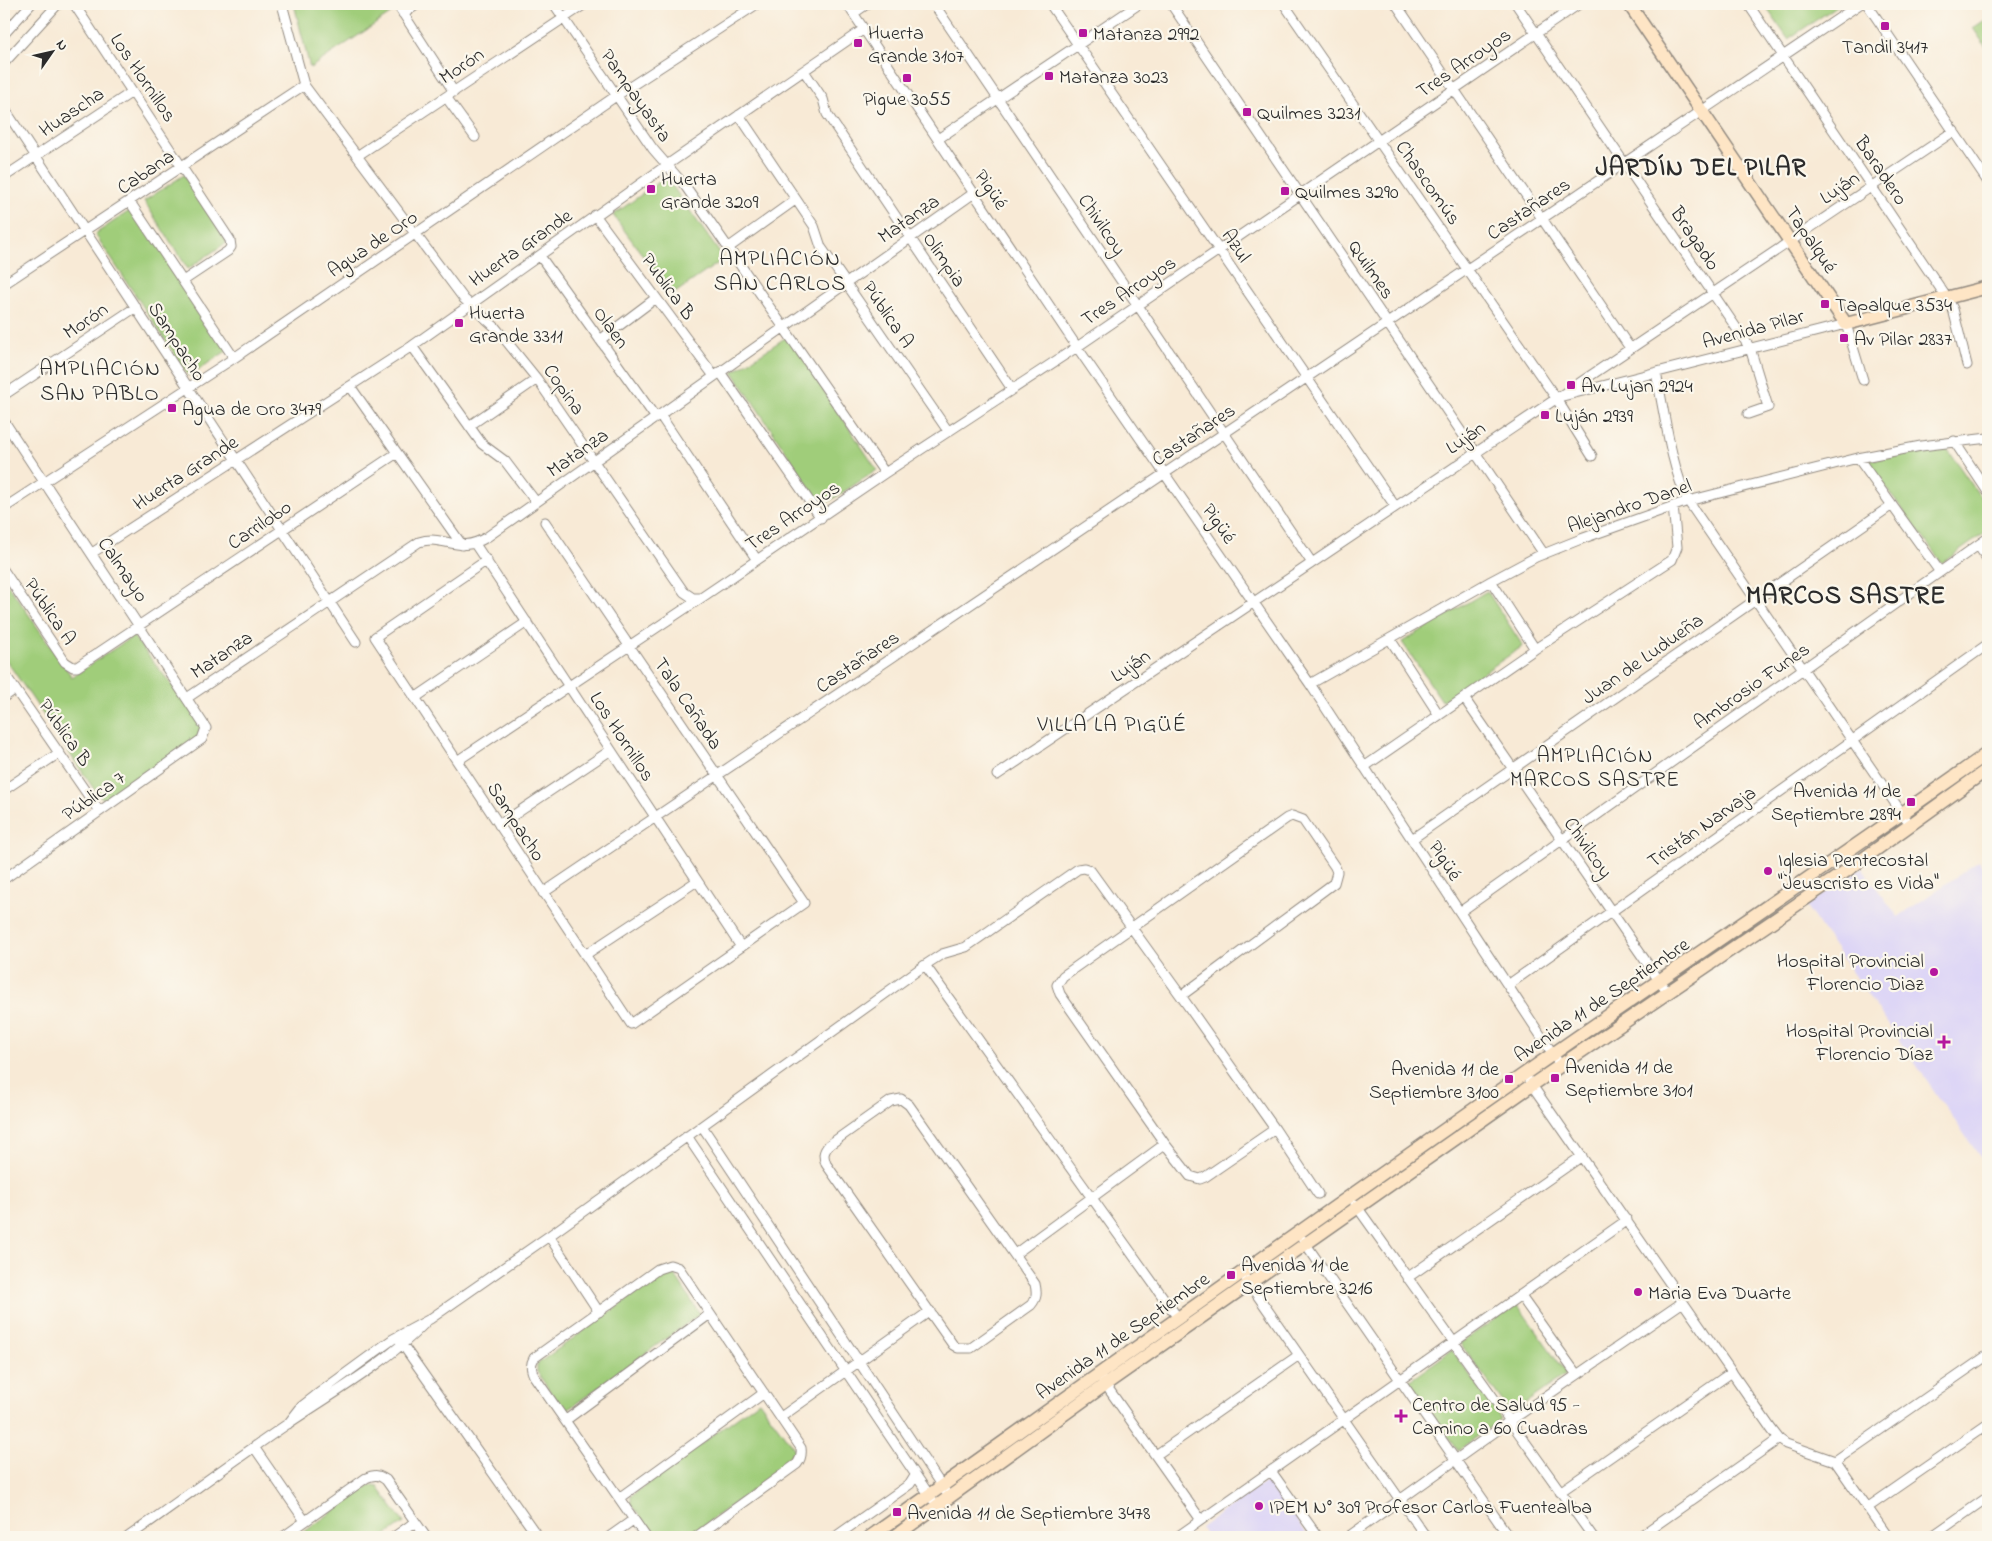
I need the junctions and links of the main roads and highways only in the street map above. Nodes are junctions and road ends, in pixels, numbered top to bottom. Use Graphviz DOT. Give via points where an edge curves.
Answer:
graph roads {
  1 [pos="1629,4"];
  2 [pos="1988,287"];
  3 [pos="1846,324"];
  4 [pos="1988,753"];
  5 [pos="1988,769"];
  6 [pos="1664,987"];
  7 [pos="1528,1080"];
  8 [pos="1246,1279"];
  9 [pos="1102,1380"];
  10 [pos="874,1536"];
  11 [pos="894,1537"];
  1 -- 3 [label="main road, Tapalqué"];
  2 -- 3 [label="main road, Avenida Pilar"];
  4 -- 6 [label="main road, Avenida 11 de Septiembre"];
  5 -- 6 [label="main road, Avenida 11 de Septiembre" via="1910,825"];
  6 -- 7 [label="main road, Avenida 11 de Septiembre"];
  7 -- 8 [label="main road, Avenida 11 de Septiembre" via="1358,1208 1306,1244"];
  7 -- 8 [label="main road, Avenida 11 de Septiembre" via="1349,1197 1298,1233"];
  8 -- 9 [label="main road, Avenida 11 de Septiembre"];
  8 -- 9 [label="main road, Avenida 11 de Septiembre" via="1178,1318"];
  9 -- 10 [label="main road, Avenida 11 de Septiembre" via="941,1486"];
  9 -- 11 [label="main road, Avenida 11 de Septiembre"];
}
